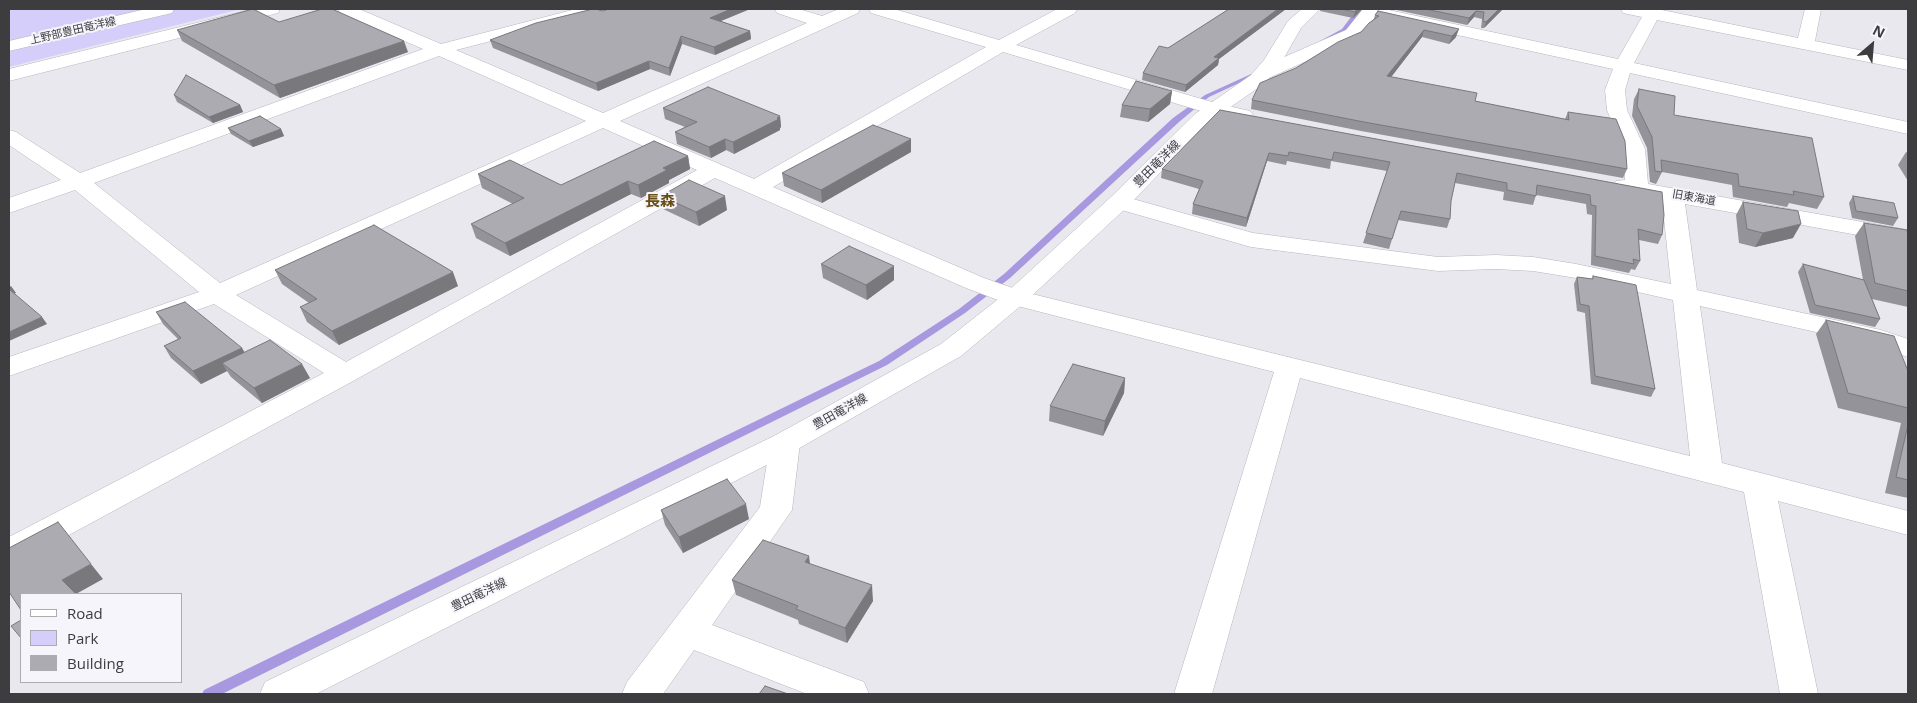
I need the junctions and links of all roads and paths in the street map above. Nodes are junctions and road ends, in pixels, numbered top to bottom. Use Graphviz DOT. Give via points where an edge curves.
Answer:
graph roads {
  1 [pos="166,9"];
  2 [pos="272,9"];
  3 [pos="346,9"];
  4 [pos="594,9"];
  5 [pos="783,9"];
  6 [pos="852,9"];
  7 [pos="877,9"];
  8 [pos="1069,9"];
  9 [pos="1312,9"];
  10 [pos="1629,9"];
  11 [pos="1813,9"];
  12 [pos="1371,10"];
  13 [pos="1653,11"];
  14 [pos="822,22"];
  15 [pos="1806,44"];
  16 [pos="1002,45"];
  17 [pos="9,46"];
  18 [pos="441,49"];
  19 [pos="1623,66"];
  20 [pos="1908,66"];
  21 [pos="1264,72"];
  22 [pos="9,75"];
  23 [pos="1215,109"];
  24 [pos="1264,119"];
  25 [pos="602,120"];
  26 [pos="1908,128"];
  27 [pos="9,136"];
  28 [pos="714,169"];
  29 [pos="78,181"];
  30 [pos="1607,183"];
  31 [pos="756,187"];
  32 [pos="1637,188"];
  33 [pos="1673,194"];
  34 [pos="1119,202"];
  35 [pos="9,206"];
  36 [pos="1908,237"];
  37 [pos="216,294"];
  38 [pos="1685,295"];
  39 [pos="1015,298"];
  40 [pos="1908,348"];
  41 [pos="9,367"];
  42 [pos="1289,367"];
  43 [pos="345,374"];
  44 [pos="785,443"];
  45 [pos="1707,470"];
  46 [pos="1759,485"];
  47 [pos="1908,524"];
  48 [pos="9,552"];
  49 [pos="687,631"];
  50 [pos="279,694"];
  51 [pos="641,694"];
  52 [pos="850,694"];
  53 [pos="1193,694"];
  54 [pos="1799,694"];
  1 -- 17 [label="street, 上野部豊田竜洋線"];
  2 -- 22 [label="street"];
  3 -- 18 [label="street"];
  4 -- 18 [label="street"];
  5 -- 14 [label="street"];
  6 -- 14 [label="street"];
  7 -- 16 [label="street"];
  8 -- 16 [label="street"];
  9 -- 21 [label="street, 豊田竜洋線" via="1294,25"];
  10 -- 13 [label="street"];
  11 -- 15 [label="street"];
  12 -- 19 [label="street"];
  12 -- 21 [label="street" via="1352,34"];
  13 -- 15 [label="street"];
  13 -- 19 [label="street"];
  14 -- 25 [label="street"];
  15 -- 20 [label="street"];
  16 -- 23 [label="street"];
  16 -- 31 [label="street"];
  18 -- 25 [label="street"];
  18 -- 29 [label="street"];
  19 -- 26 [label="street"];
  19 -- 32 [label="street" via="1615,90 1617,110 1634,149"];
  21 -- 23 [label="street, 豊田竜洋線"];
  23 -- 24 [label="street"];
  23 -- 34 [label="street, 豊田竜洋線" via="1202,118"];
  25 -- 28 [label="street"];
  25 -- 37 [label="street"];
  27 -- 29 [label="street"];
  28 -- 31 [label="street"];
  28 -- 43 [label="street"];
  29 -- 35 [label="street"];
  29 -- 37 [label="street"];
  30 -- 32 [label="street, 旧東海道"];
  31 -- 39 [label="street"];
  32 -- 33 [label="street, 旧東海道"];
  33 -- 36 [label="street, 旧東海道"];
  33 -- 38 [label="street"];
  34 -- 38 [label="street" via="1251,240 1438,264 1533,264"];
  34 -- 39 [label="street, 豊田竜洋線"];
  37 -- 41 [label="street"];
  37 -- 43 [label="street"];
  38 -- 40 [label="street" via="1881,338"];
  38 -- 45 [label="street"];
  39 -- 42 [label="street"];
  39 -- 44 [label="street, 豊田竜洋線" via="951,350"];
  42 -- 45 [label="street"];
  42 -- 53 [label="street"];
  43 -- 48 [label="street"];
  44 -- 49 [label="street" via="776,510"];
  44 -- 50 [label="street, 豊田竜洋線"];
  45 -- 46 [label="street"];
  46 -- 47 [label="street"];
  46 -- 54 [label="street"];
  49 -- 51 [label="street"];
  49 -- 52 [label="street"];
}
